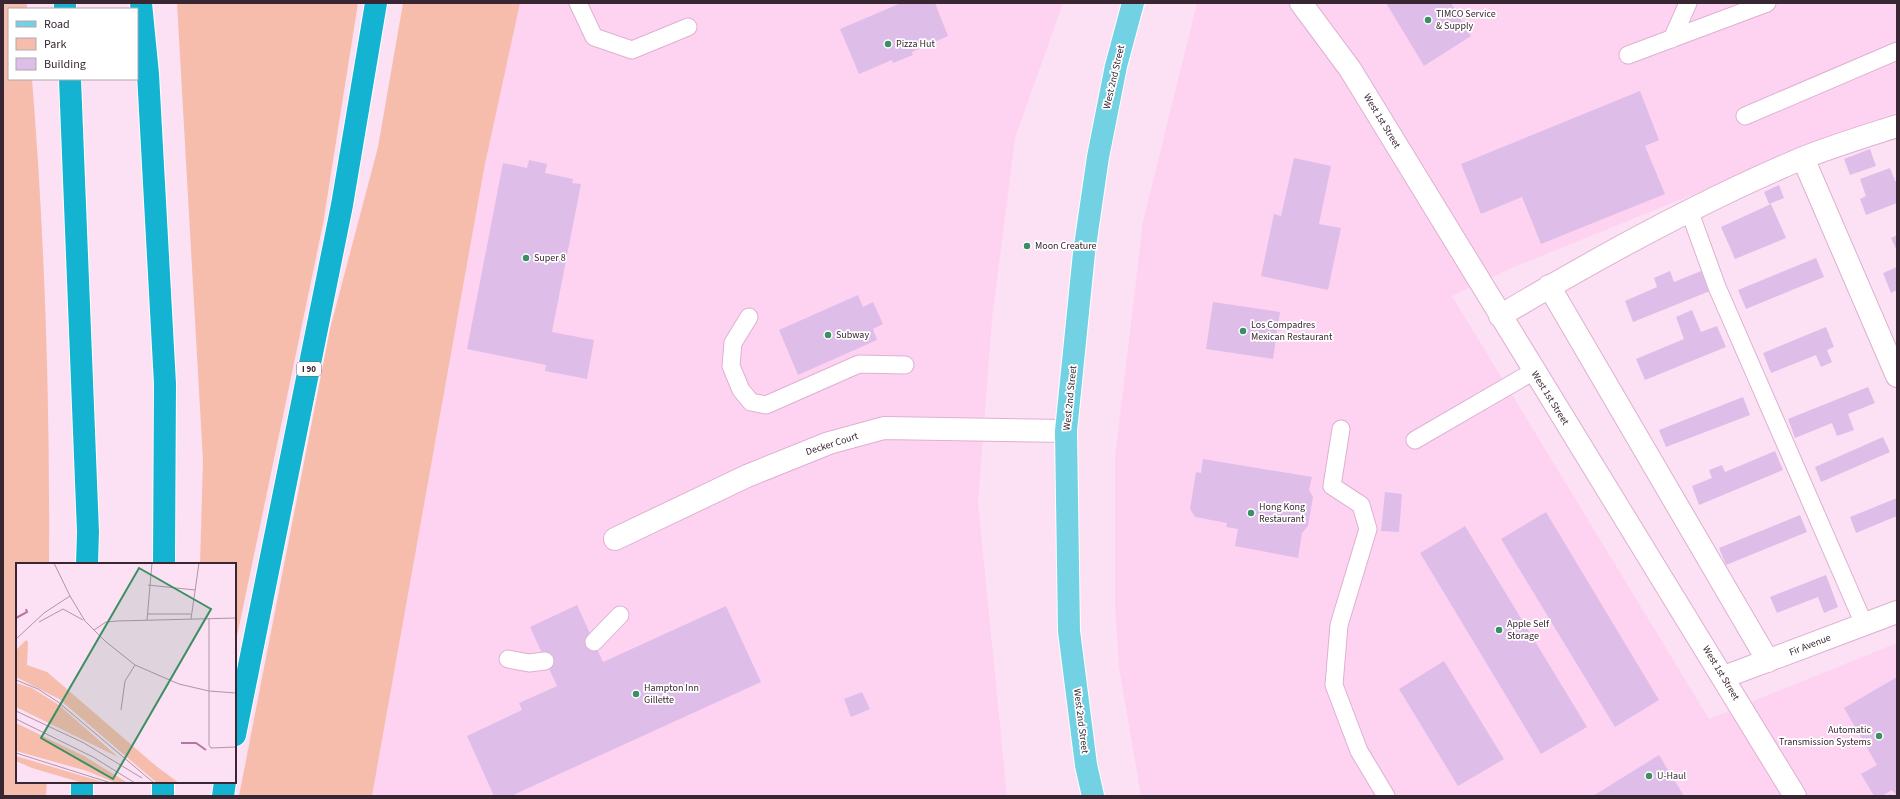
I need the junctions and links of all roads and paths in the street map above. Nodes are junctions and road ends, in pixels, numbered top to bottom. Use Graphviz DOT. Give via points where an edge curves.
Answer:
graph roads {
  1 [pos="141,3"];
  2 [pos="376,3"];
  3 [pos="578,3"];
  4 [pos="1133,3"];
  5 [pos="1301,3"];
  6 [pos="1688,3"];
  7 [pos="1767,3"];
  8 [pos="688,27"];
  9 [pos="1672,39"];
  10 [pos="1897,51"];
  11 [pos="1628,55"];
  12 [pos="70,80"];
  13 [pos="1745,116"];
  14 [pos="1897,126"];
  15 [pos="1803,158"];
  16 [pos="1689,210"];
  17 [pos="1549,286"];
  18 [pos="1500,316"];
  19 [pos="749,317"];
  20 [pos="905,365"];
  21 [pos="1534,371"];
  22 [pos="1897,376"];
  23 [pos="1341,429"];
  24 [pos="1066,431"];
  25 [pos="1415,440"];
  26 [pos="615,539"];
  27 [pos="87,563"];
  28 [pos="164,563"];
  29 [pos="1897,612"];
  30 [pos="620,615"];
  31 [pos="1864,624"];
  32 [pos="594,642"];
  33 [pos="508,659"];
  34 [pos="545,661"];
  35 [pos="1768,661"];
  36 [pos="1724,677"];
  37 [pos="236,730"];
  38 [pos="82,783"];
  39 [pos="163,783"];
  40 [pos="225,783"];
  41 [pos="82,796"];
  42 [pos="163,796"];
  43 [pos="223,796"];
  44 [pos="1093,796"];
  45 [pos="1386,796"];
  46 [pos="1795,796"];
  1 -- 28 [label="highway" via="148,74 165,384"];
  2 -- 37 [label="highway, I 90" via="341,213"];
  3 -- 8 [label="lane" via="594,37 632,50"];
  4 -- 24 [label="main road, West 2nd Street" via="1116,66 1098,157 1084,253"];
  5 -- 18 [label="street, West 1st Street" via="1350,69"];
  6 -- 9 [label="lane"];
  7 -- 9 [label="lane"];
  9 -- 11 [label="lane"];
  10 -- 13 [label="lane"];
  12 -- 27 [label="highway" via="88,532"];
  14 -- 15 [label="street"];
  15 -- 16 [label="street"];
  15 -- 22 [label="street"];
  16 -- 17 [label="street"];
  16 -- 31 [label="lane" via="1717,286"];
  17 -- 18 [label="street"];
  17 -- 35 [label="street"];
  18 -- 21 [label="street, West 1st Street"];
  19 -- 20 [label="lane" via="733,343 731,366 741,390 751,402 766,405 859,364"];
  21 -- 25 [label="lane"];
  21 -- 36 [label="street, West 1st Street"];
  23 -- 45 [label="lane" via="1332,486 1361,504 1368,529 1339,625 1334,685 1359,750"];
  24 -- 26 [label="street, Decker Court" via="884,428 830,443 747,476"];
  24 -- 44 [label="main road, West 2nd Street" via="1069,631 1086,765"];
  29 -- 31 [label="street, Fir Avenue"];
  30 -- 32 [label="lane"];
  31 -- 35 [label="street, Fir Avenue"];
  33 -- 34 [label="lane" via="529,663"];
  35 -- 36 [label="street, Fir Avenue"];
  36 -- 46 [label="street, West 1st Street"];
  38 -- 41 [label="highway"];
  39 -- 42 [label="highway"];
  40 -- 43 [label="highway"];
}
